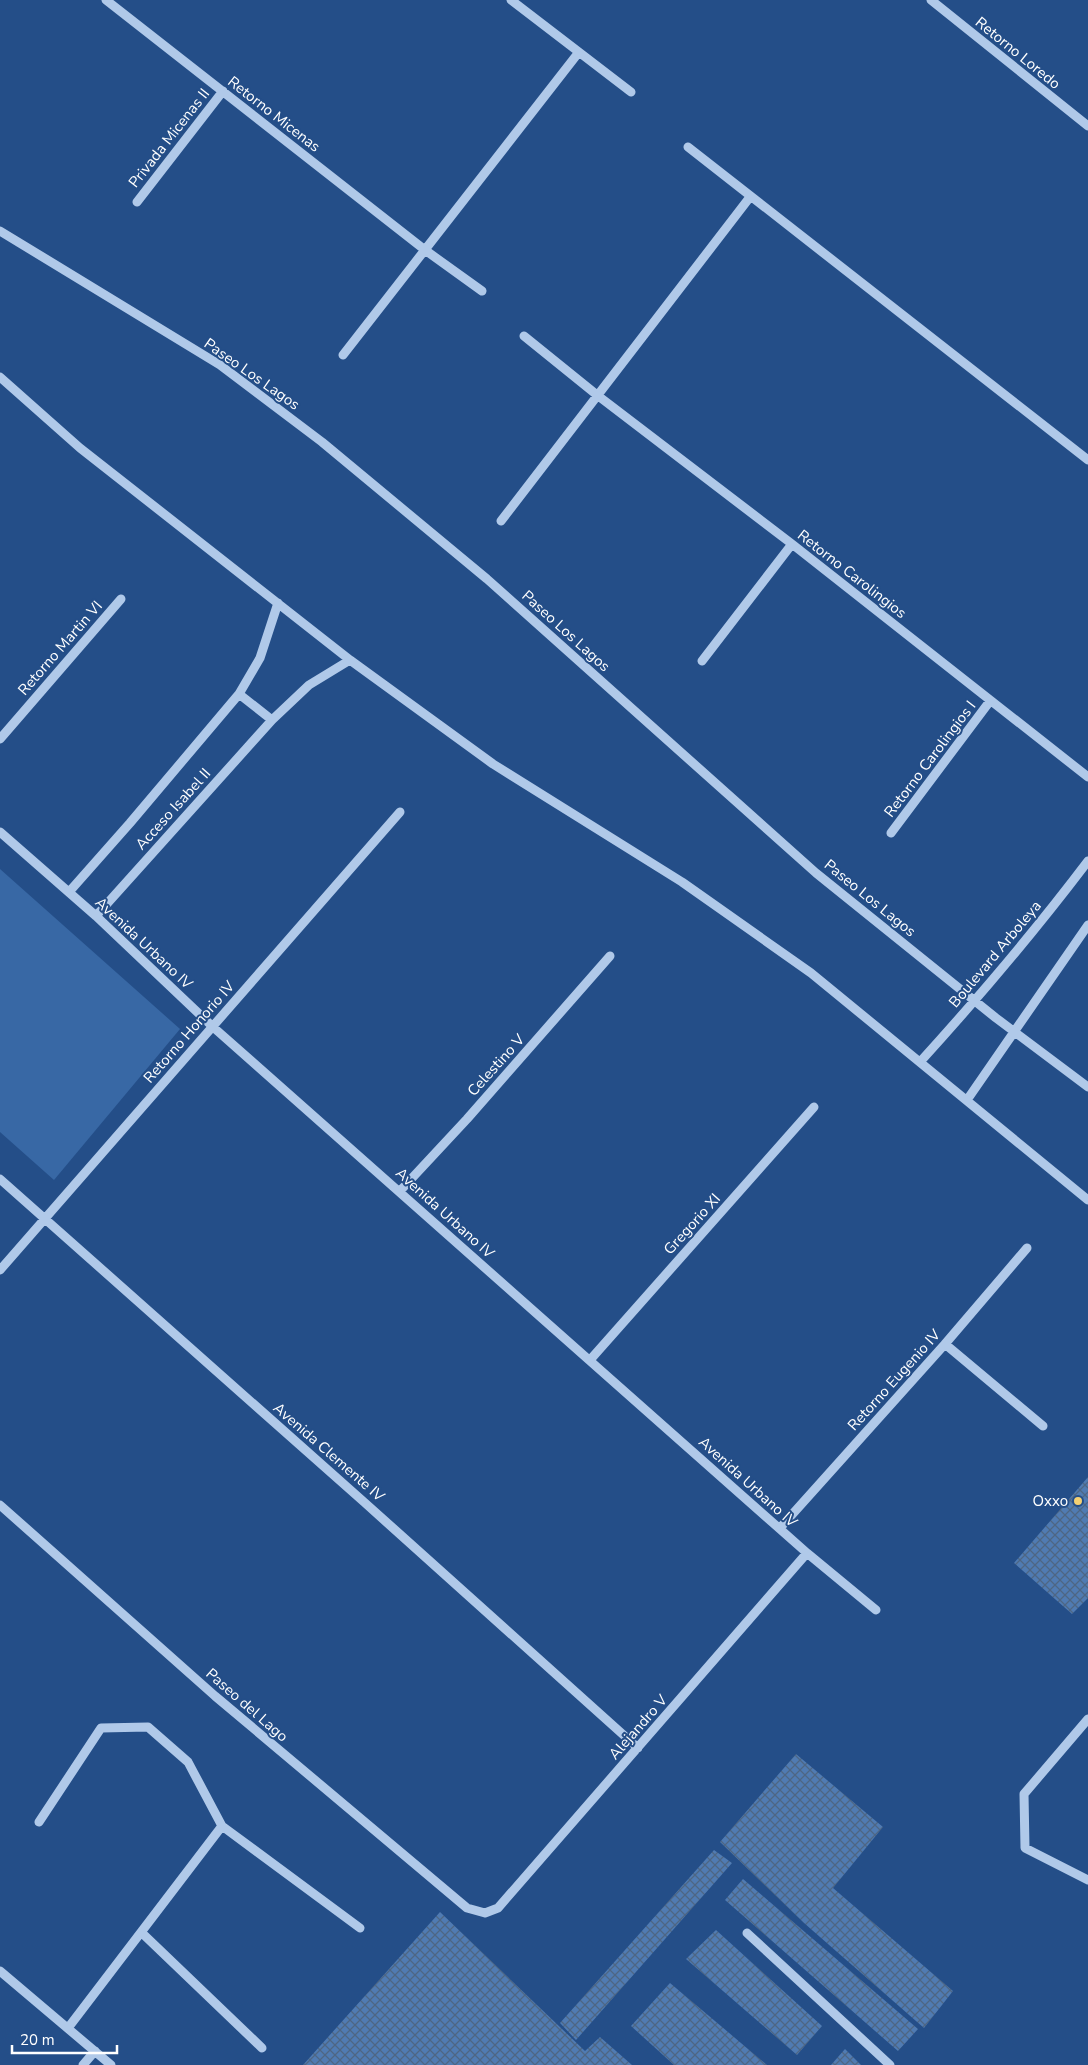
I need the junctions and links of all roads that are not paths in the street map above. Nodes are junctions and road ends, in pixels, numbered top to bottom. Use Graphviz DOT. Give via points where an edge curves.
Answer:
graph roads {
  1 [pos="106,0"];
  2 [pos="511,0"];
  3 [pos="931,0"];
  4 [pos="579,52"];
  5 [pos="222,91"];
  6 [pos="632,92"];
  7 [pos="1088,126"];
  8 [pos="688,147"];
  9 [pos="750,197"];
  10 [pos="138,202"];
  11 [pos="0,231"];
  12 [pos="425,250"];
  13 [pos="482,291"];
  14 [pos="524,336"];
  15 [pos="343,355"];
  16 [pos="0,377"];
  17 [pos="597,395"];
  18 [pos="1088,460"];
  19 [pos="501,521"];
  20 [pos="792,544"];
  21 [pos="121,599"];
  22 [pos="278,603"];
  23 [pos="350,660"];
  24 [pos="702,661"];
  25 [pos="239,694"];
  26 [pos="990,701"];
  27 [pos="272,720"];
  28 [pos="0,739"];
  29 [pos="1088,777"];
  30 [pos="400,812"];
  31 [pos="0,832"];
  32 [pos="891,833"];
  33 [pos="1088,861"];
  34 [pos="69,892"];
  35 [pos="96,916"];
  36 [pos="1088,925"];
  37 [pos="610,956"];
  38 [pos="975,1002"];
  39 [pos="213,1027"];
  40 [pos="1014,1032"];
  41 [pos="920,1062"];
  42 [pos="1088,1087"];
  43 [pos="967,1100"];
  44 [pos="814,1107"];
  45 [pos="0,1179"];
  46 [pos="400,1191"];
  47 [pos="1088,1200"];
  48 [pos="45,1220"];
  49 [pos="1027,1248"];
  50 [pos="0,1270"];
  51 [pos="945,1344"];
  52 [pos="590,1360"];
  53 [pos="1043,1426"];
  54 [pos="0,1505"];
  55 [pos="780,1528"];
  56 [pos="808,1553"];
  57 [pos="876,1610"];
  58 [pos="1088,1719"];
  59 [pos="638,1748"];
  60 [pos="39,1822"];
  61 [pos="222,1826"];
  62 [pos="1088,1880"];
  63 [pos="485,1913"];
  64 [pos="360,1928"];
  65 [pos="142,1932"];
  66 [pos="747,1933"];
  67 [pos="0,1971"];
  68 [pos="68,2028"];
  69 [pos="262,2048"];
  70 [pos="95,2051"];
  71 [pos="83,2065"];
  72 [pos="111,2065"];
  73 [pos="890,2065"];
  1 -- 5 [label="street, Retorno Micenas"];
  2 -- 4 [label="street"];
  3 -- 7 [label="street, Retorno Loredo"];
  4 -- 6 [label="street"];
  4 -- 12 [label="street"];
  5 -- 10 [label="street, Privada Micenas II"];
  5 -- 12 [label="street, Retorno Micenas"];
  8 -- 9 [label="street"];
  9 -- 17 [label="street"];
  9 -- 18 [label="street"];
  11 -- 38 [label="street, Paseo Los Lagos" via="220,365 322,442 487,579 816,872"];
  12 -- 13 [label="street, Retorno Micenas"];
  12 -- 15 [label="street"];
  14 -- 17 [label="street, Retorno Carolingios"];
  16 -- 22 [label="street" via="80,448"];
  17 -- 19 [label="street"];
  17 -- 20 [label="street, Retorno Carolingios"];
  20 -- 24 [label="street"];
  20 -- 26 [label="street, Retorno Carolingios"];
  21 -- 28 [label="street, Retorno Martin VI"];
  22 -- 23 [label="street"];
  22 -- 25 [label="street, Acceso Isabel II" via="260,658"];
  23 -- 27 [label="street, Acceso Isabel II" via="309,685"];
  23 -- 41 [label="street" via="493,764 682,882 811,973"];
  25 -- 27 [label="street"];
  25 -- 34 [label="street, Acceso Isabel II"];
  26 -- 29 [label="street, Retorno Carolingios"];
  26 -- 32 [label="street, Retorno Carolingios I"];
  27 -- 35 [label="street, Acceso Isabel II"];
  30 -- 39 [label="street, Retorno Honorio IV"];
  31 -- 34 [label="street, Avenida Urbano IV"];
  33 -- 38 [label="street, Boulevard Arboleya"];
  34 -- 35 [label="street, Avenida Urbano IV"];
  35 -- 39 [label="street, Avenida Urbano IV"];
  36 -- 40 [label="street"];
  37 -- 46 [label="street, Celestino V" via="474,1112"];
  38 -- 40 [label="street, Paseo Los Lagos"];
  38 -- 41 [label="street, Boulevard Arboleya"];
  39 -- 46 [label="street, Avenida Urbano IV"];
  39 -- 48 [label="street, Retorno Honorio IV"];
  40 -- 42 [label="street, Paseo Los Lagos"];
  40 -- 43 [label="street"];
  41 -- 43 [label="street"];
  43 -- 47 [label="street"];
  44 -- 52 [label="street, Gregorio XI"];
  45 -- 48 [label="street, Avenida Clemente IV"];
  46 -- 52 [label="street, Avenida Urbano IV"];
  48 -- 50 [label="street, Retorno Honorio IV"];
  48 -- 59 [label="street, Avenida Clemente IV"];
  49 -- 51 [label="street, Retorno Eugenio IV"];
  51 -- 53 [label="street"];
  51 -- 55 [label="street, Retorno Eugenio IV"];
  52 -- 55 [label="street, Avenida Urbano IV"];
  54 -- 63 [label="street, Paseo del Lago" via="215,1696 363,1821 467,1908"];
  55 -- 56 [label="street, Avenida Urbano IV"];
  56 -- 57 [label="street, Avenida Urbano IV"];
  56 -- 59 [label="street, Alejandro V"];
  58 -- 62 [label="street" via="1024,1794 1025,1848"];
  59 -- 63 [label="street, Alejandro V" via="498,1908"];
  60 -- 61 [label="street" via="100,1728 148,1727 188,1762"];
  61 -- 64 [label="street"];
  61 -- 65 [label="street"];
  65 -- 68 [label="street"];
  65 -- 69 [label="street"];
  66 -- 73 [label="street"];
  67 -- 68 [label="street"];
  68 -- 70 [label="street"];
  70 -- 71 [label="street"];
  70 -- 72 [label="street"];
}
